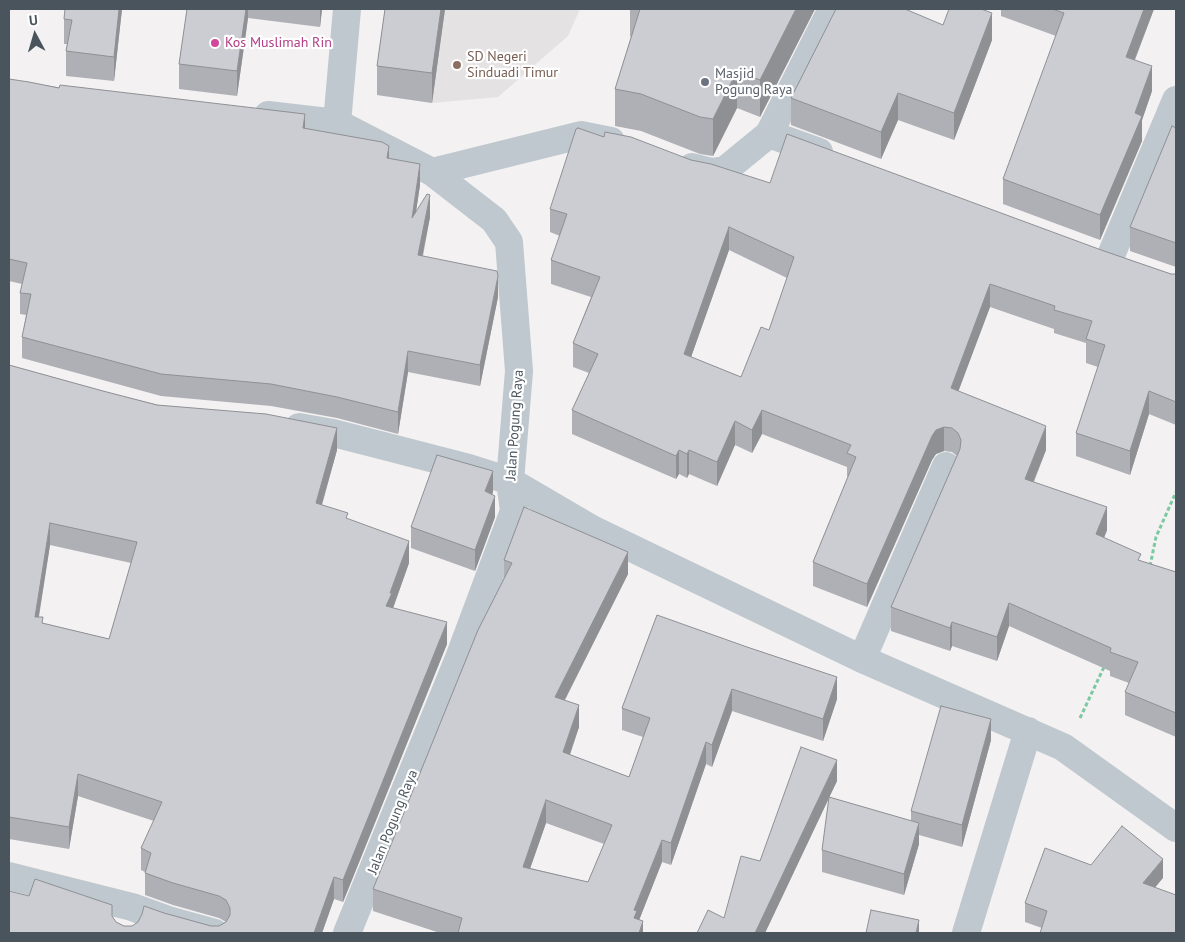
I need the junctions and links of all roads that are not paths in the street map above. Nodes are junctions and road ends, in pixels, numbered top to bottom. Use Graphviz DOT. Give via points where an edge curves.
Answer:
graph roads {
  1 [pos="347,9"];
  2 [pos="832,9"];
  3 [pos="1175,108"];
  4 [pos="240,112"];
  5 [pos="337,124"];
  6 [pos="769,134"];
  7 [pos="635,146"];
  8 [pos="670,159"];
  9 [pos="843,161"];
  10 [pos="432,172"];
  11 [pos="1112,260"];
  12 [pos="277,423"];
  13 [pos="946,466"];
  14 [pos="510,481"];
  15 [pos="862,659"];
  16 [pos="1028,731"];
  17 [pos="1176,828"];
  18 [pos="9,876"];
  19 [pos="129,920"];
  20 [pos="214,933"];
  21 [pos="347,933"];
  22 [pos="966,933"];
  1 -- 5 [label="street"];
  2 -- 6 [label="street"];
  3 -- 11 [label="street"];
  4 -- 5 [label="street, Jalan Pogung Raya"];
  5 -- 10 [label="street, Jalan Pogung Raya"];
  6 -- 8 [label="street" via="725,170 696,169"];
  6 -- 9 [label="street"];
  7 -- 10 [label="street" via="581,135"];
  10 -- 14 [label="street, Jalan Pogung Raya" via="494,220 508,242 520,371"];
  12 -- 14 [label="street" via="333,433"];
  13 -- 15 [label="street"];
  14 -- 15 [label="street" via="600,533"];
  14 -- 21 [label="street, Jalan Pogung Raya" via="514,512 459,658"];
  15 -- 16 [label="street"];
  16 -- 17 [label="street" via="1063,747"];
  16 -- 22 [label="street"];
  18 -- 19 [label="street"];
  19 -- 20 [label="street" via="168,920"];
}
